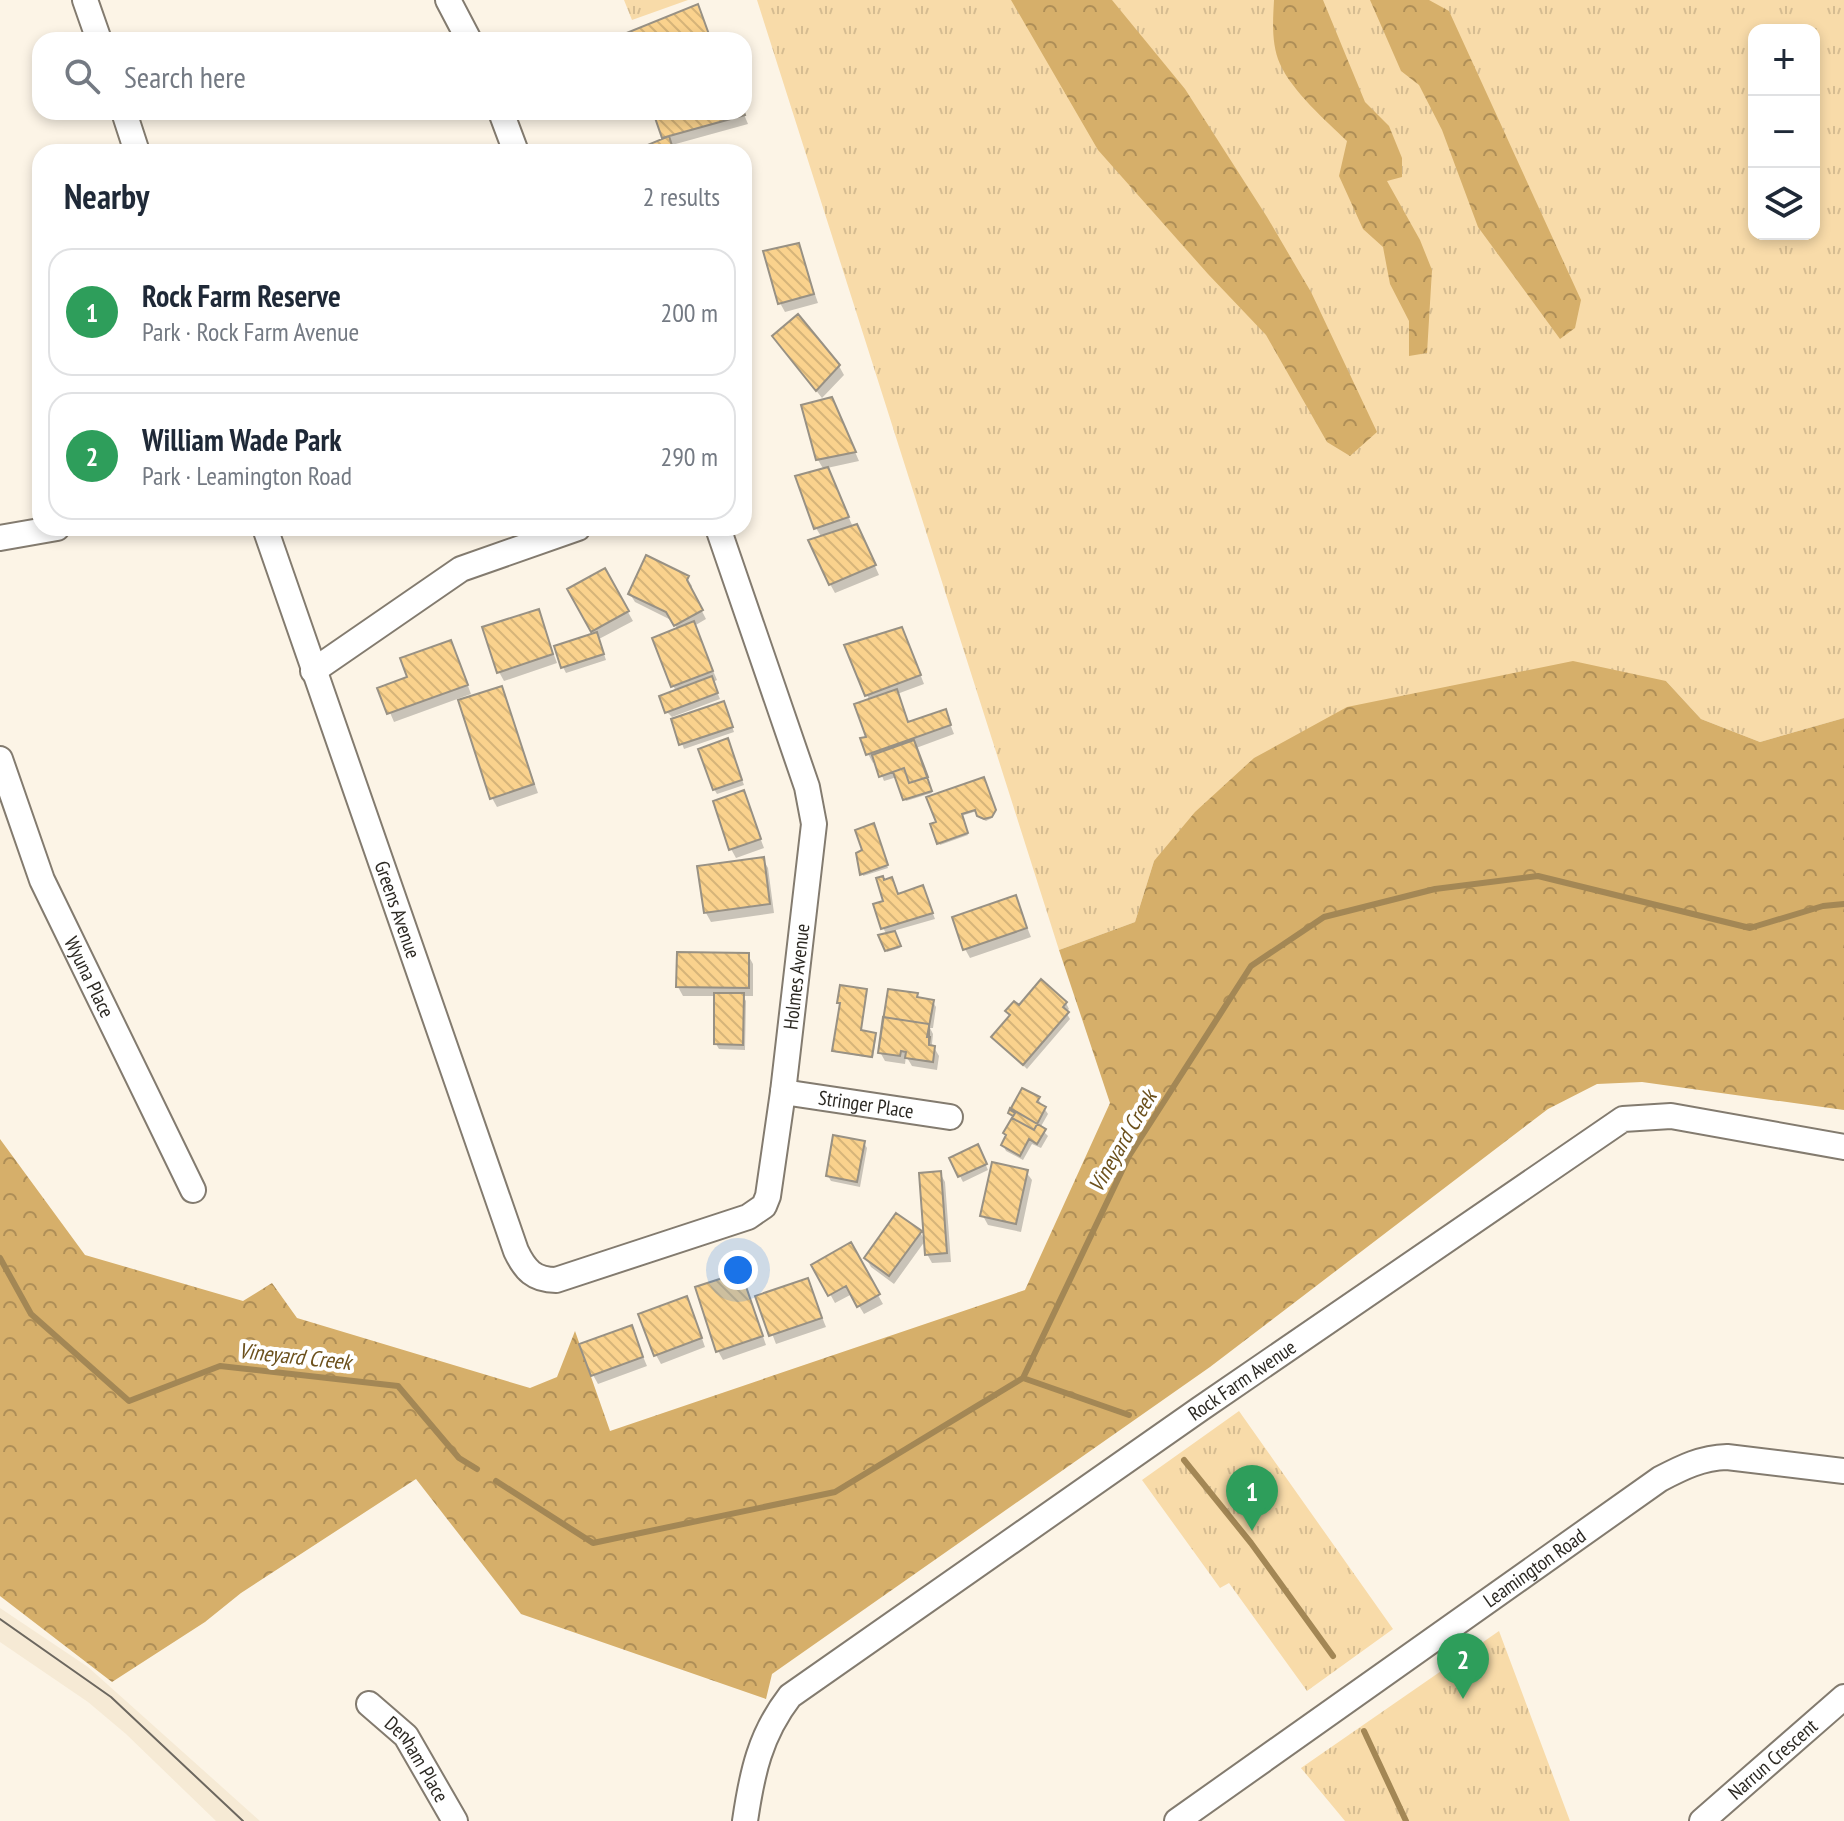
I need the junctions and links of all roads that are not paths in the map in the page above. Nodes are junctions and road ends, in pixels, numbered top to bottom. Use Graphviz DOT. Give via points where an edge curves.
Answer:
graph roads {
  1 [pos="85,0"];
  2 [pos="448,0"];
  3 [pos="96,32"];
  4 [pos="465,32"];
  5 [pos="127,120"];
  6 [pos="504,120"];
  7 [pos="134,144"];
  8 [pos="513,144"];
  9 [pos="32,532"];
  10 [pos="268,536"];
  11 [pos="555,536"];
  12 [pos="721,536"];
  13 [pos="0,538"];
  14 [pos="313,671"];
  15 [pos="0,759"];
  16 [pos="783,1092"];
  17 [pos="950,1117"];
  18 [pos="1844,1147"];
  19 [pos="193,1190"];
  20 [pos="545,1280"];
  21 [pos="1844,1471"];
  22 [pos="1844,1697"];
  23 [pos="369,1704"];
  24 [pos="455,1821"];
  25 [pos="745,1821"];
  26 [pos="1177,1821"];
  27 [pos="1702,1821"];
  1 -- 3 [label="street"];
  2 -- 4 [label="street"];
  5 -- 7 [label="street"];
  6 -- 8 [label="street"];
  9 -- 13 [label="street"];
  10 -- 14 [label="street, Greens Avenue"];
  11 -- 14 [label="street" via="461,569"];
  12 -- 16 [label="street, Holmes Avenue" via="807,787 814,824"];
  14 -- 20 [label="street, Greens Avenue" via="516,1251 528,1272"];
  15 -- 19 [label="street, Wyuna Place" via="42,880"];
  16 -- 17 [label="street, Stringer Place"];
  16 -- 20 [label="street, Holmes Avenue" via="768,1196 757,1212 569,1278"];
  18 -- 25 [label="street, Rock Farm Avenue" via="1671,1116 1623,1119 790,1696 761,1744"];
  21 -- 26 [label="street, Leamington Road" via="1727,1457 1689,1463"];
  22 -- 27 [label="street, Narrun Crescent"];
  23 -- 24 [label="street, Denham Place" via="406,1736"];
}
